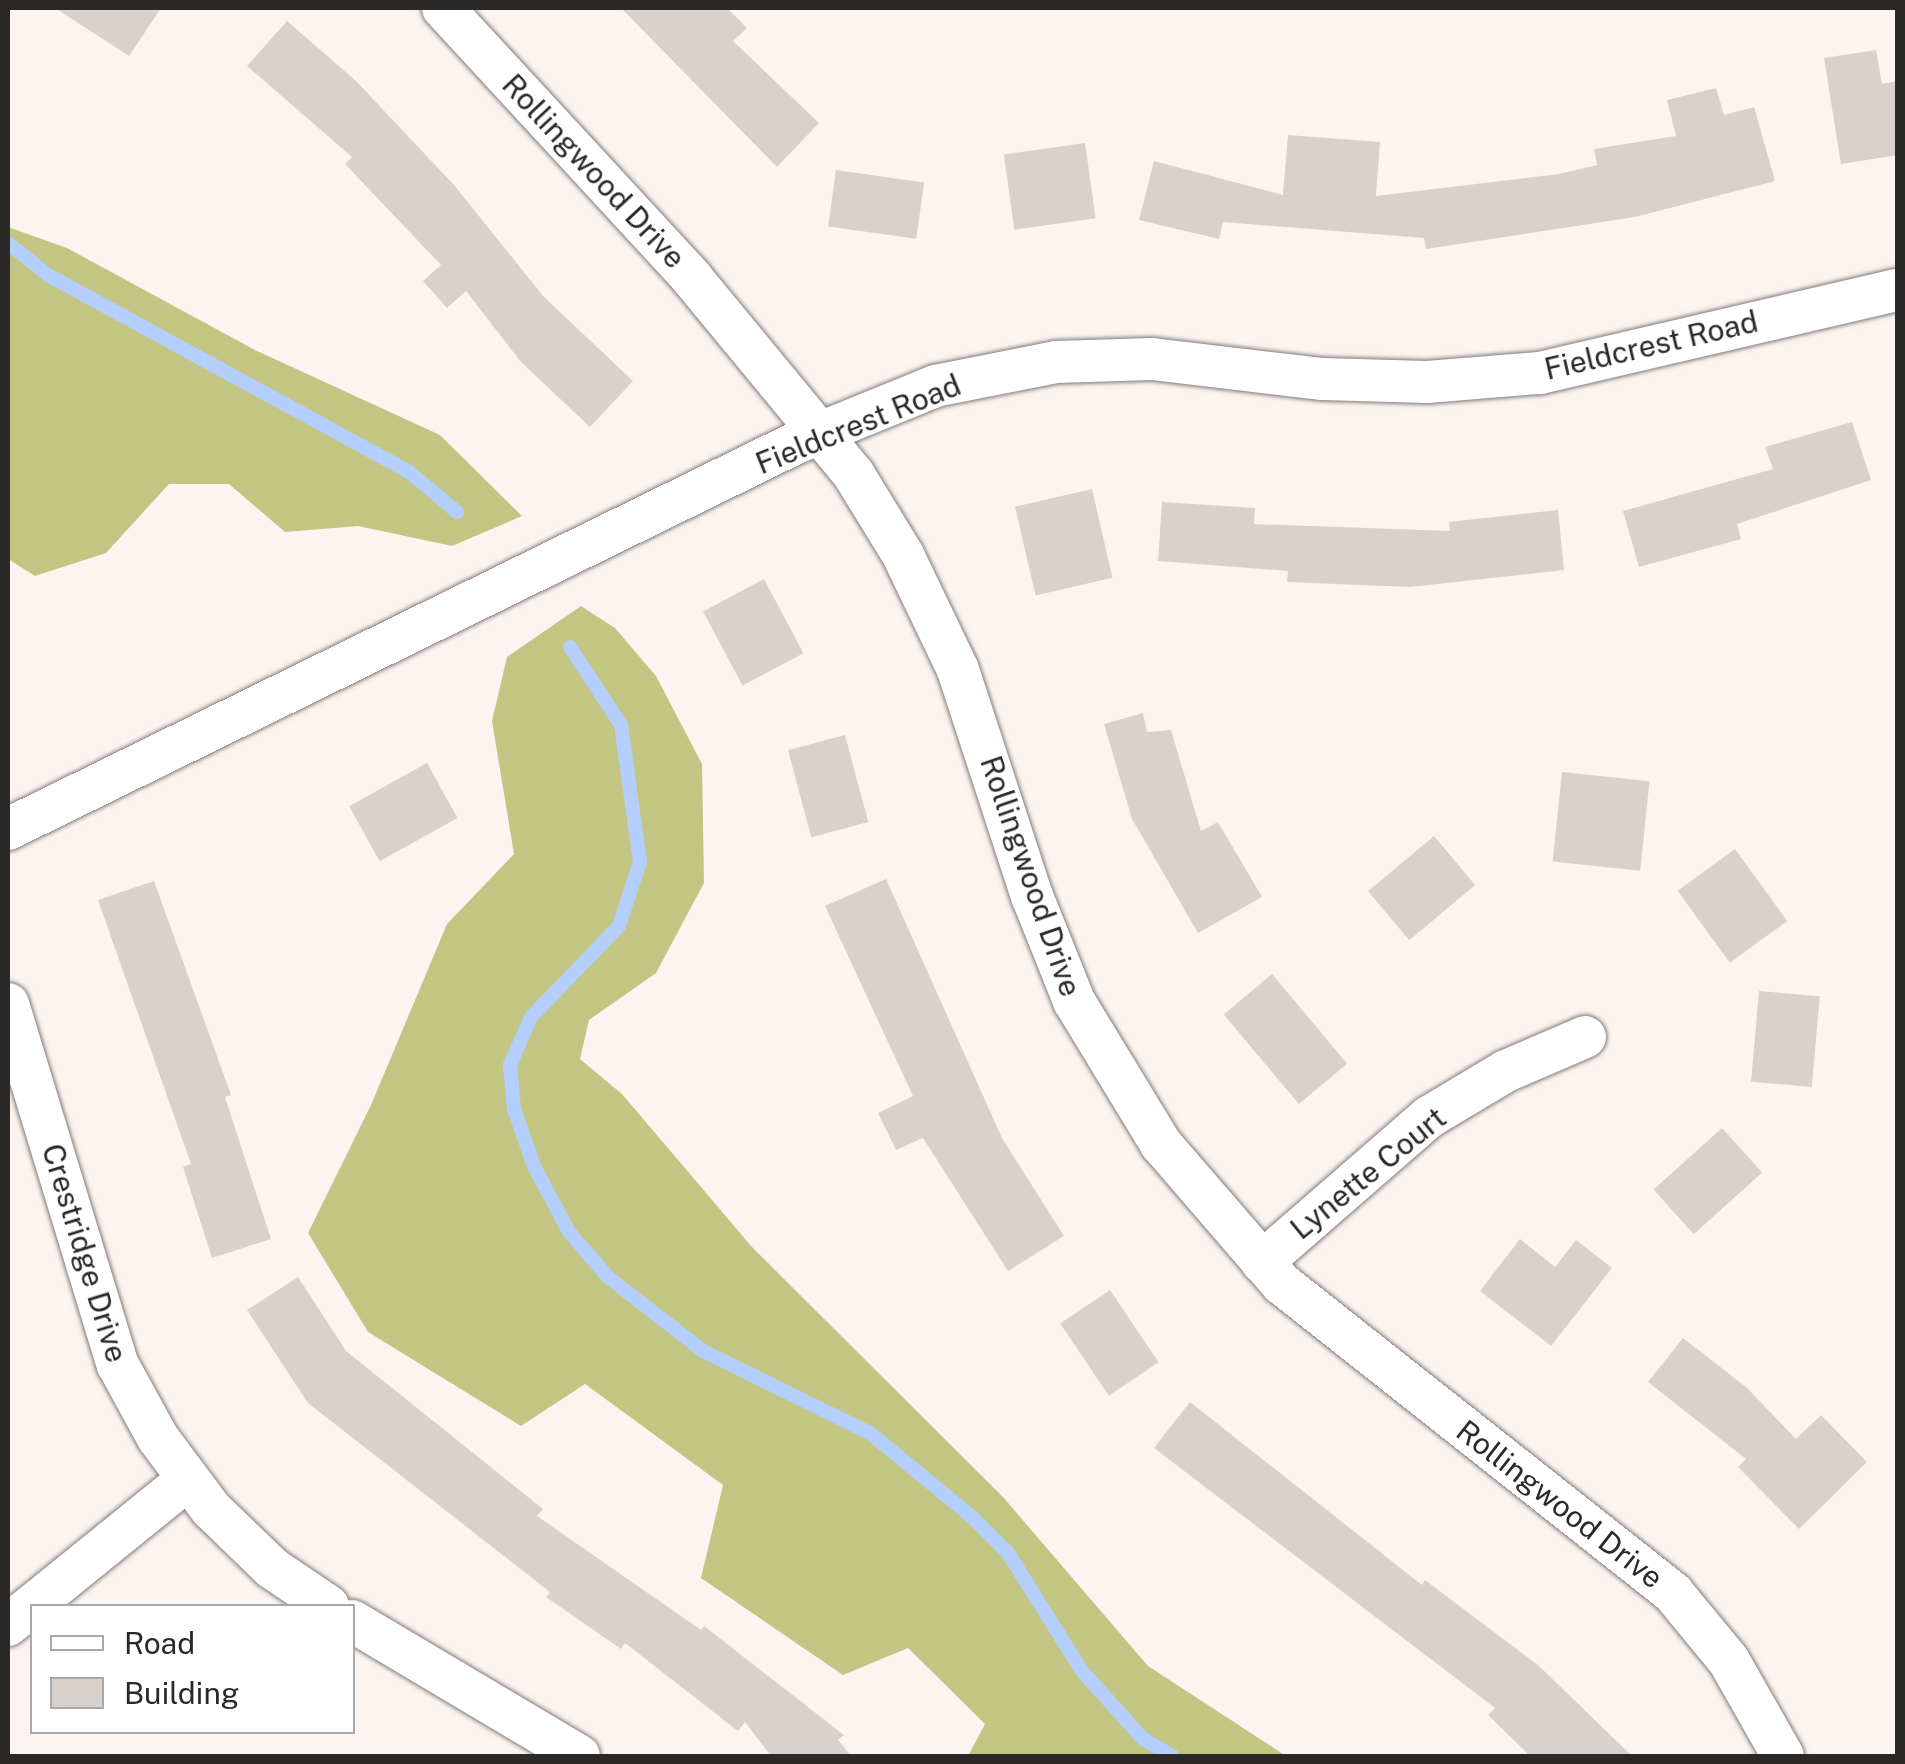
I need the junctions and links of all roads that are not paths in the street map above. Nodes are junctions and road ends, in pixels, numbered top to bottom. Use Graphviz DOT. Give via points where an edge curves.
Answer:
graph roads {
  1 [pos="443,8"];
  2 [pos="1898,290"];
  3 [pos="823,432"];
  4 [pos="8,829"];
  5 [pos="8,1004"];
  6 [pos="1586,1036"];
  7 [pos="1262,1262"];
  8 [pos="187,1480"];
  9 [pos="33,1604"];
  10 [pos="325,1604"];
  11 [pos="30,1606"];
  12 [pos="355,1623"];
  13 [pos="8,1624"];
  14 [pos="580,1756"];
  15 [pos="1783,1756"];
  1 -- 3 [label="street, Rollingwood Drive" via="691,276"];
  2 -- 3 [label="street, Fieldcrest Road" via="1540,373 1427,382 1323,379 1152,359 1056,362 935,386"];
  3 -- 4 [label="street, Fieldcrest Road"];
  3 -- 7 [label="street, Rollingwood Drive" via="932,612 982,738 1032,896 1090,1034 1160,1144"];
  5 -- 8 [label="street, Crestridge Drive" via="102,1326 150,1424"];
  6 -- 7 [label="street, Lynette Court" via="1506,1070 1429,1117"];
  7 -- 15 [label="street, Rollingwood Drive" via="1344,1337 1640,1562 1729,1660"];
  8 -- 9 [label="street"];
  8 -- 10 [label="street, Crestridge Drive" via="272,1568"];
  11 -- 13 [label="street"];
  12 -- 14 [label="street"];
}
